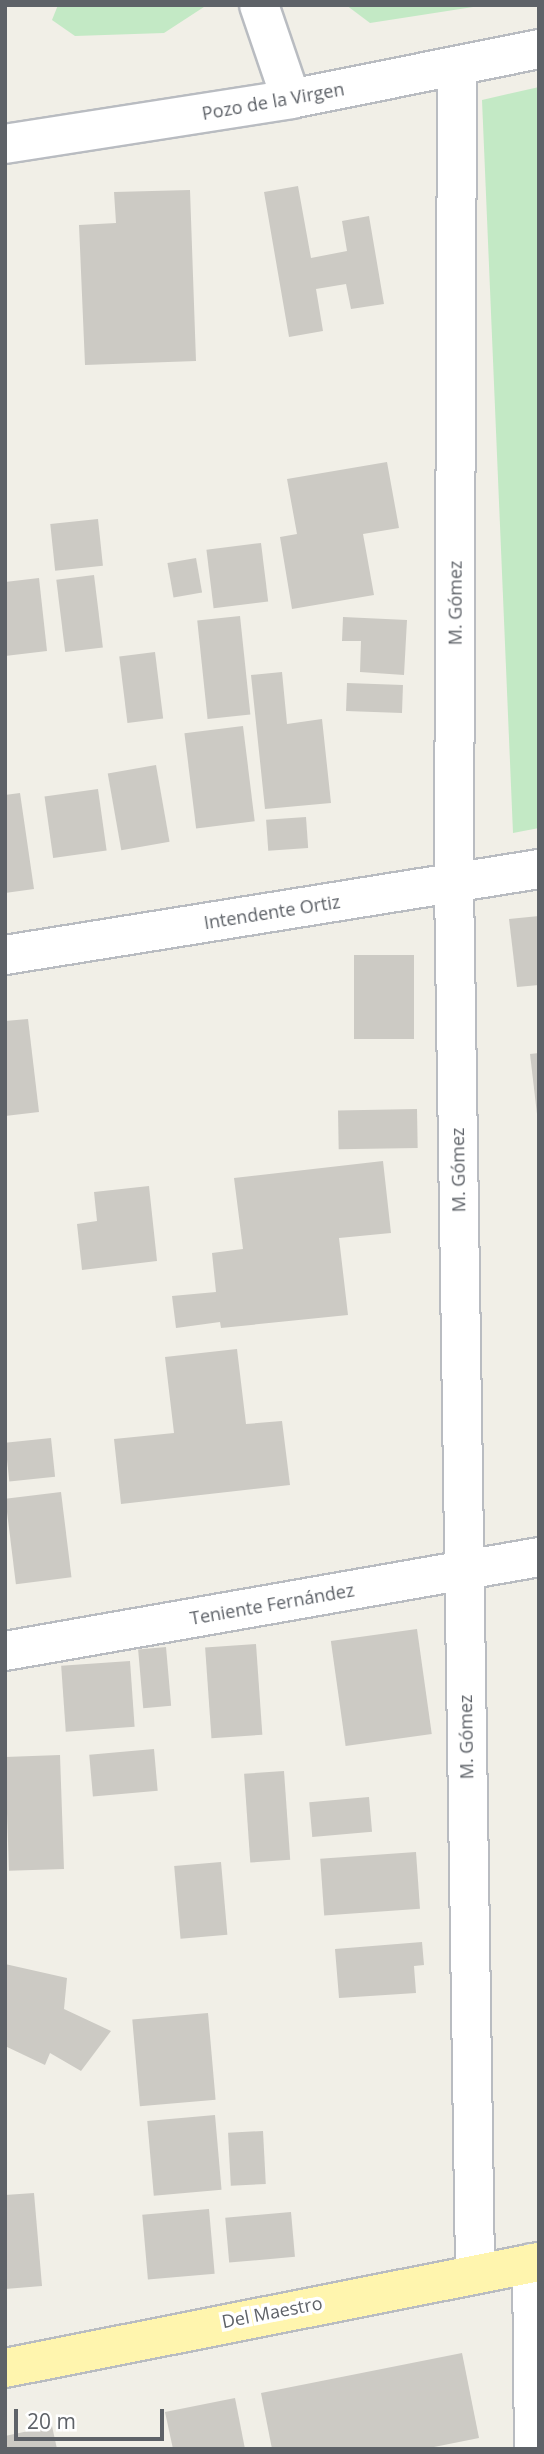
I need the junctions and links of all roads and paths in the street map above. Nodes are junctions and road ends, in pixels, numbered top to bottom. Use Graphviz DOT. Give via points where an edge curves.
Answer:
graph roads {
  1 [pos="259,5"];
  2 [pos="539,50"];
  3 [pos="457,67"];
  4 [pos="291,99"];
  5 [pos="5,144"];
  6 [pos="539,869"];
  7 [pos="454,884"];
  8 [pos="5,955"];
  9 [pos="539,1557"];
  10 [pos="464,1570"];
  11 [pos="5,1651"];
  12 [pos="535,2262"];
  13 [pos="475,2274"];
  14 [pos="5,2368"];
  15 [pos="534,2449"];
  1 -- 4 [label="street"];
  2 -- 3 [label="street, Pozo de la Virgen"];
  3 -- 4 [label="street, Pozo de la Virgen"];
  3 -- 7 [label="street, M. Gómez"];
  4 -- 5 [label="street, Pozo de la Virgen"];
  6 -- 7 [label="street, Intendente Ortiz"];
  7 -- 8 [label="street, Intendente Ortiz"];
  7 -- 10 [label="street, M. Gómez"];
  9 -- 10 [label="street, Teniente Fernández"];
  10 -- 11 [label="street, Teniente Fernández"];
  10 -- 13 [label="street, M. Gómez"];
  12 -- 13 [label="main road, Del Maestro"];
  12 -- 15 [label="street"];
  13 -- 14 [label="main road, Del Maestro"];
}
